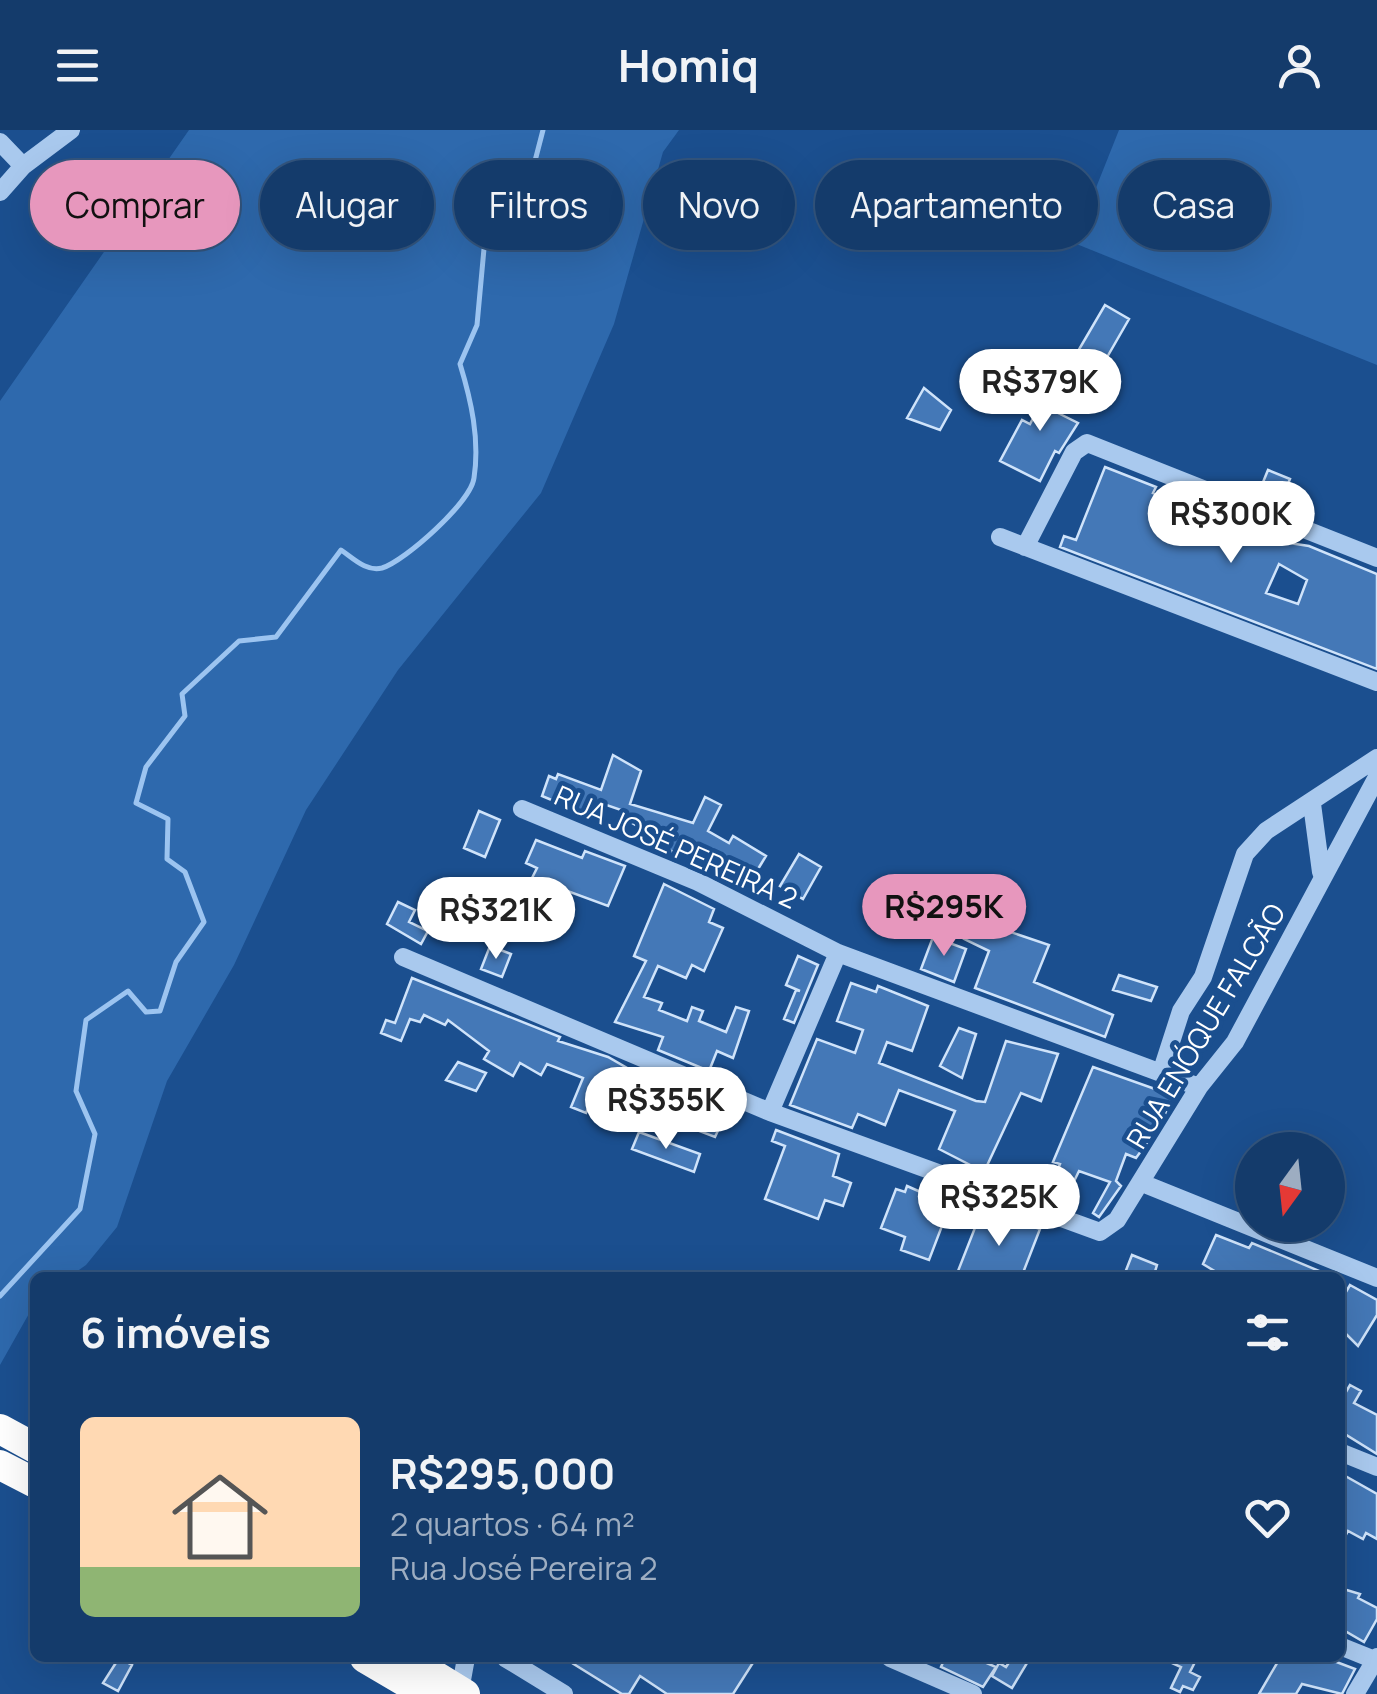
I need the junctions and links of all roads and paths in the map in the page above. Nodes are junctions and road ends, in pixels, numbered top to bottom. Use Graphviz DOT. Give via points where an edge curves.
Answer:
graph roads {
  1 [pos="71,130"];
  2 [pos="0,142"];
  3 [pos="22,166"];
  4 [pos="0,192"];
  5 [pos="1000,536"];
  6 [pos="1024,547"];
  7 [pos="1377,558"];
  8 [pos="1377,682"];
  9 [pos="1377,758"];
  10 [pos="1377,777"];
  11 [pos="1312,804"];
  12 [pos="522,809"];
  13 [pos="1320,882"];
  14 [pos="838,953"];
  15 [pos="403,958"];
  16 [pos="1161,1073"];
  17 [pos="1199,1088"];
  18 [pos="770,1112"];
  19 [pos="1142,1183"];
  20 [pos="1377,1278"];
  21 [pos="0,1430"];
  22 [pos="30,1445"];
  23 [pos="1345,1454"];
  24 [pos="0,1466"];
  25 [pos="1377,1466"];
  26 [pos="30,1481"];
  27 [pos="1345,1648"];
  28 [pos="1376,1659"];
  29 [pos="372,1662"];
  30 [pos="413,1662"];
  31 [pos="466,1662"];
  32 [pos="510,1662"];
  33 [pos="899,1662"];
  34 [pos="539,1687"];
  35 [pos="462,1692"];
  36 [pos="426,1694"];
  37 [pos="564,1694"];
  38 [pos="973,1694"];
  39 [pos="1355,1694"];
  1 -- 3 [label="street"];
  2 -- 3 [label="street"];
  3 -- 4 [label="street"];
  5 -- 6 [label="street"];
  6 -- 7 [label="street" via="1074,452 1087,443"];
  6 -- 8 [label="street"];
  9 -- 11 [label="street"];
  10 -- 13 [label="street, RUA ENÓQUE FALCÃO"];
  11 -- 13 [label="street"];
  11 -- 16 [label="street" via="1266,831 1245,854"];
  12 -- 14 [label="street, RUA JOSÉ PEREIRA 2" via="698,882"];
  13 -- 17 [label="street, RUA ENÓQUE FALCÃO" via="1235,1042"];
  14 -- 16 [label="street, RUA JOSÉ PEREIRA 2"];
  14 -- 18 [label="street"];
  15 -- 18 [label="street"];
  16 -- 17 [label="street, RUA JOSÉ PEREIRA 2"];
  17 -- 19 [label="street, RUA ENÓQUE FALCÃO"];
  18 -- 19 [label="street, RUA ENÓQUE FALCÃO" via="1090,1232 1117,1220"];
  19 -- 20 [label="street"];
  21 -- 22 [label="highway"];
  23 -- 25 [label="street"];
  24 -- 26 [label="highway"];
  27 -- 28 [label="street"];
  28 -- 39 [label="street"];
  29 -- 36 [label="highway"];
  30 -- 35 [label="highway"];
  31 -- 35 [label="street"];
  32 -- 34 [label="street"];
  33 -- 38 [label="street"];
  34 -- 37 [label="street"];
}
